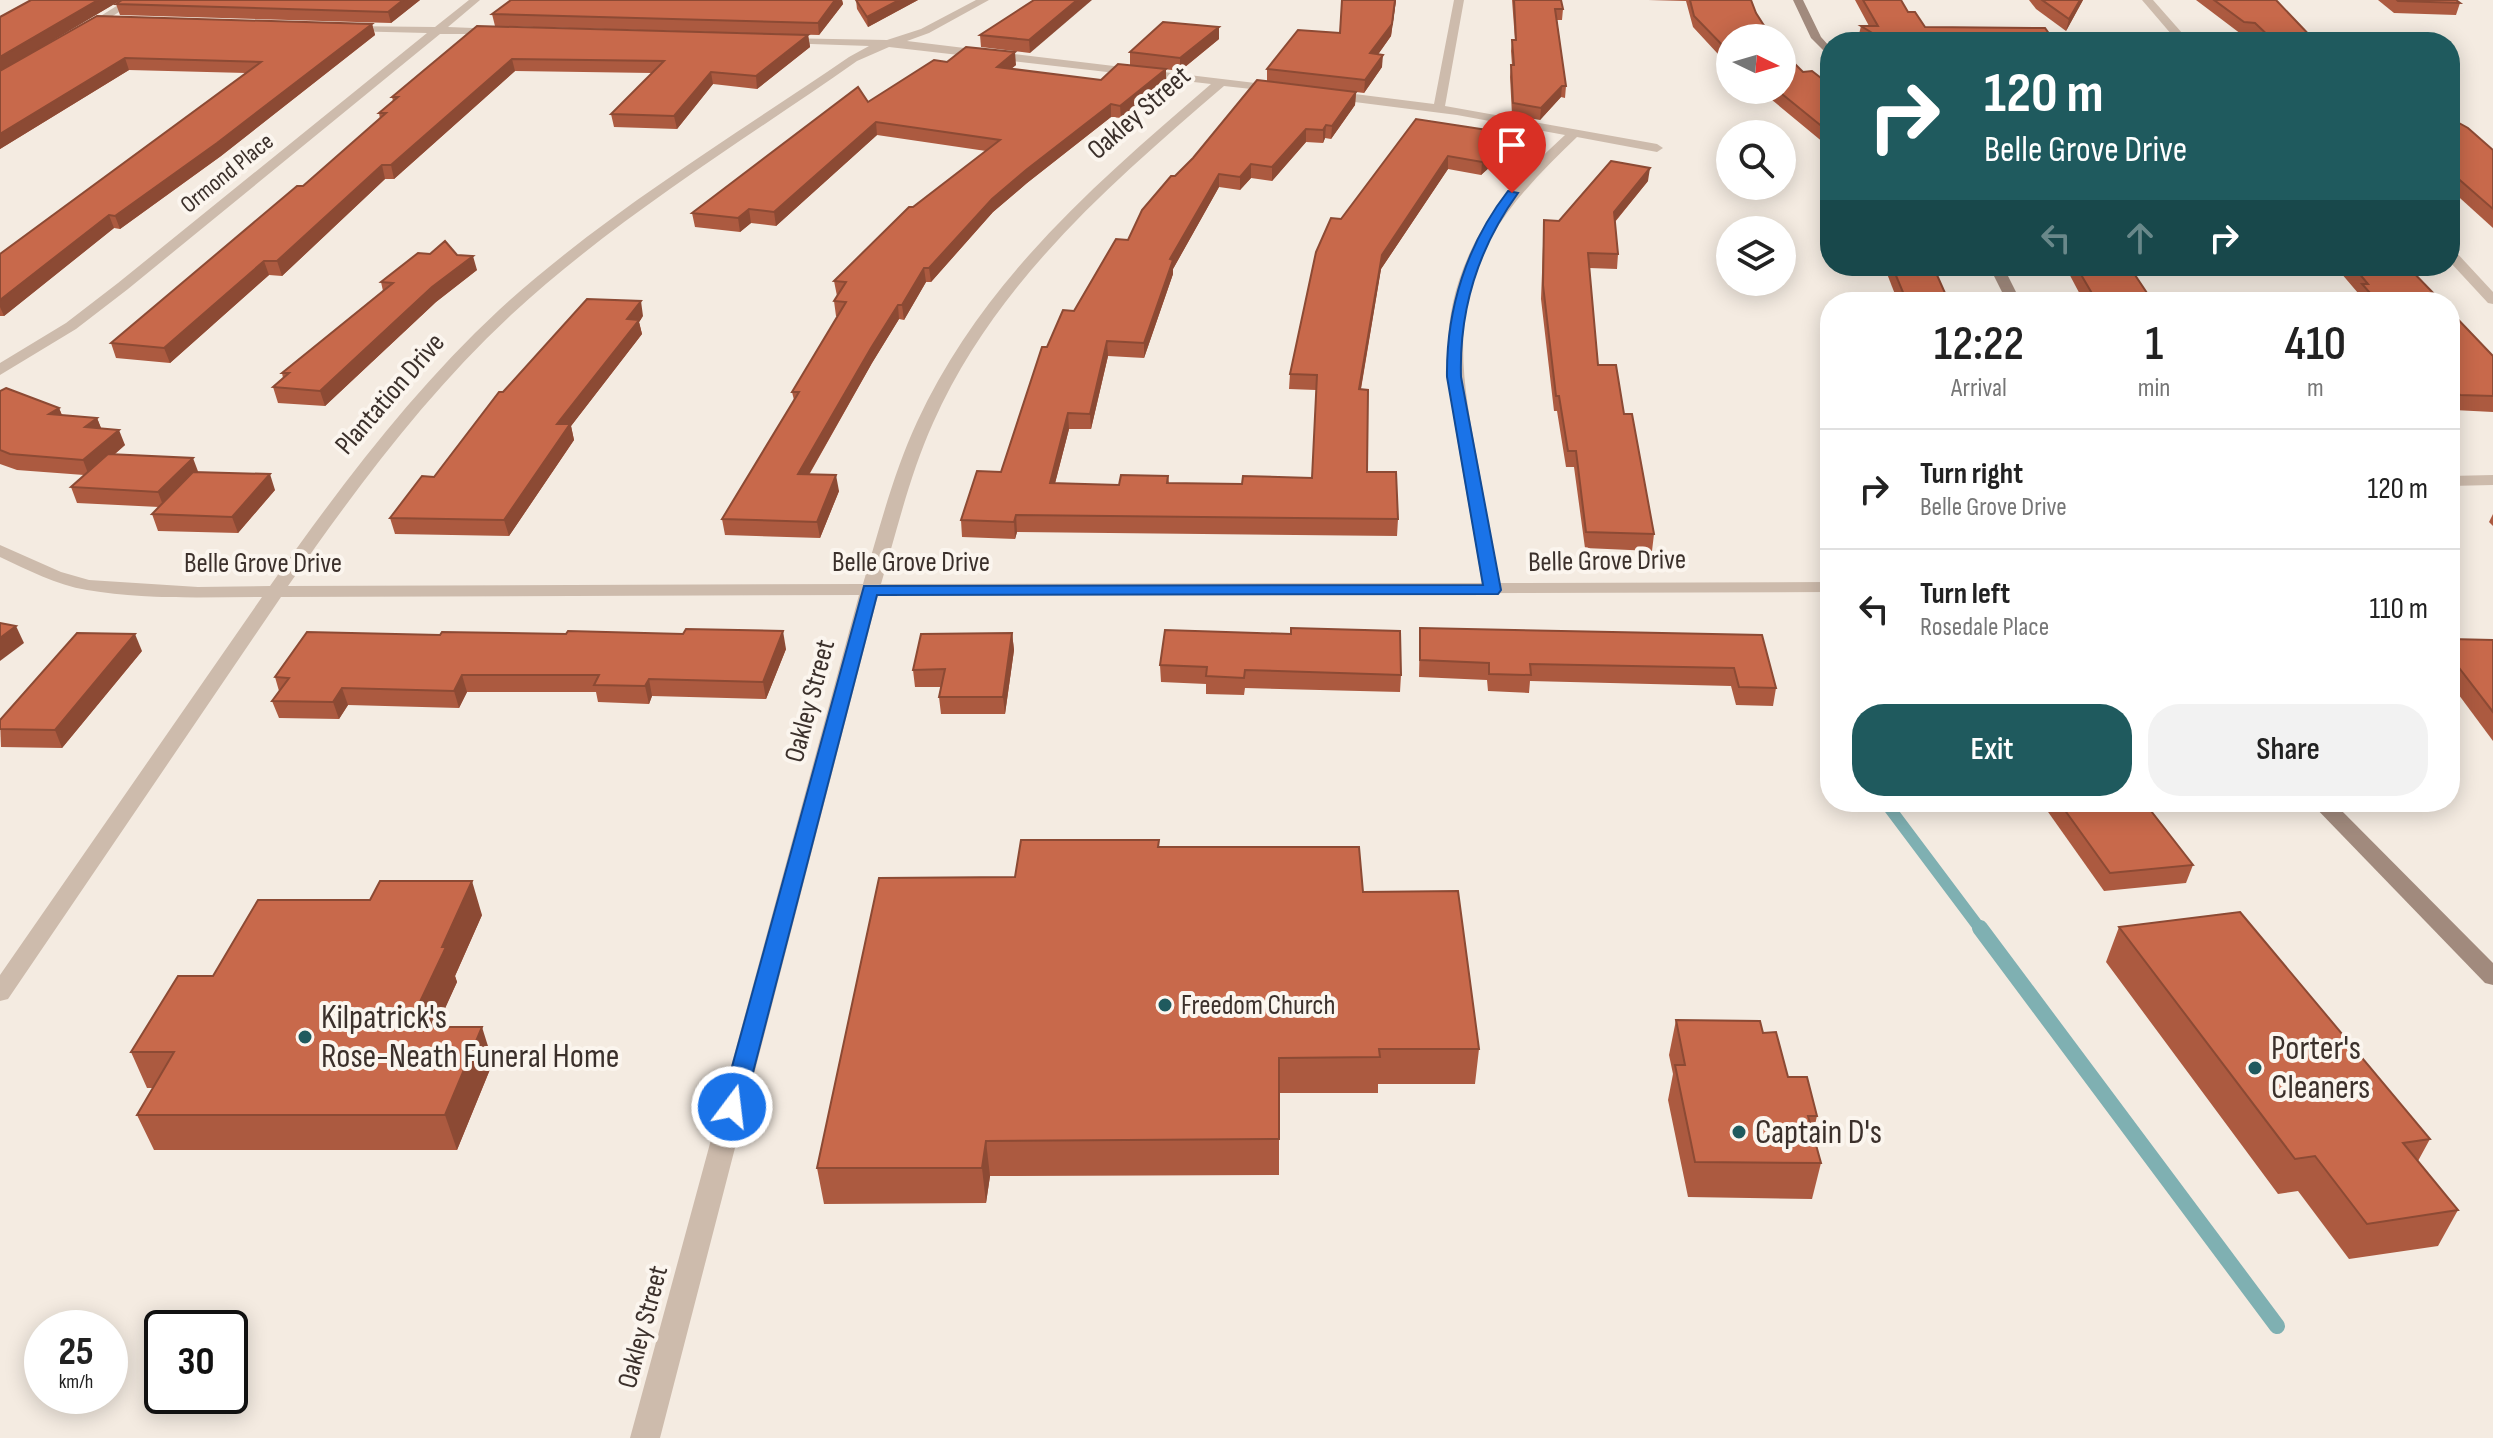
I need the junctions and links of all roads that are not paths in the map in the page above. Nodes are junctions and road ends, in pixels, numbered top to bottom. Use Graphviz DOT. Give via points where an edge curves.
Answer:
graph roads {
  1 [pos="133,0"];
  2 [pos="475,0"];
  3 [pos="984,0"];
  4 [pos="1459,0"];
  5 [pos="1798,0"];
  6 [pos="2147,0"];
  7 [pos="99,21"];
  8 [pos="129,22"];
  9 [pos="330,27"];
  10 [pos="438,30"];
  11 [pos="2175,32"];
  12 [pos="516,33"];
  13 [pos="74,36"];
  14 [pos="764,40"];
  15 [pos="888,43"];
  16 [pos="1820,43"];
  17 [pos="1221,82"];
  18 [pos="1295,90"];
  19 [pos="1324,94"];
  20 [pos="1439,108"];
  21 [pos="1574,133"];
  22 [pos="1657,148"];
  23 [pos="2460,265"];
  24 [pos="2493,300"];
  25 [pos="0,370"];
  26 [pos="2493,480"];
  27 [pos="2460,481"];
  28 [pos="0,550"];
  29 [pos="1820,587"];
  30 [pos="870,590"];
  31 [pos="1492,590"];
  32 [pos="276,591"];
  33 [pos="2331,812"];
  34 [pos="2493,977"];
  35 [pos="0,993"];
  36 [pos="645,1438"];
  1 -- 7 [label="street"];
  2 -- 10 [label="street, Ormond Place"];
  3 -- 15 [label="street, Plantation Drive" via="925,31"];
  4 -- 20 [label="street"];
  5 -- 16 [label="street"];
  6 -- 11 [label="street"];
  7 -- 8 [label="street"];
  7 -- 13 [label="street"];
  9 -- 10 [label="street"];
  10 -- 12 [label="street"];
  10 -- 25 [label="street, Ormond Place" via="71,326"];
  14 -- 15 [label="street"];
  15 -- 17 [label="street"];
  15 -- 32 [label="street, Plantation Drive" via="853,59 645,199 506,312 388,438"];
  17 -- 18 [label="street"];
  17 -- 30 [label="street, Oakley Street" via="1073,211 984,317 924,423"];
  19 -- 20 [label="street"];
  20 -- 21 [label="street"];
  21 -- 22 [label="street"];
  21 -- 31 [label="street" via="1494,218 1459,309 1454,377"];
  23 -- 24 [label="street"];
  26 -- 27 [label="street"];
  28 -- 32 [label="street, Belle Grove Drive" via="88,585"];
  29 -- 31 [label="street, Belle Grove Drive"];
  30 -- 31 [label="street, Belle Grove Drive"];
  30 -- 32 [label="street, Belle Grove Drive"];
  30 -- 36 [label="street, Oakley Street"];
  32 -- 35 [label="street, Plantation Drive"];
  33 -- 34 [label="street"];
}
